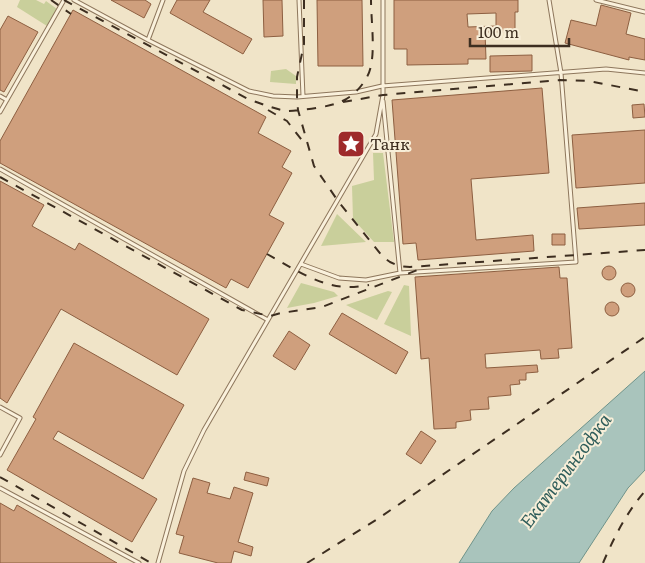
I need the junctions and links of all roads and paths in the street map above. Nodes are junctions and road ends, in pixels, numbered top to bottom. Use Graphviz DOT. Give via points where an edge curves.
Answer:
graph roads {
  1 [pos="64,0"];
  2 [pos="74,0"];
  3 [pos="163,0"];
  4 [pos="299,0"];
  5 [pos="383,0"];
  6 [pos="549,0"];
  7 [pos="596,0"];
  8 [pos="645,12"];
  9 [pos="148,40"];
  10 [pos="561,73"];
  11 [pos="645,74"];
  12 [pos="382,86"];
  13 [pos="383,95"];
  14 [pos="0,96"];
  15 [pos="303,96"];
  16 [pos="7,100"];
  17 [pos="0,112"];
  18 [pos="0,169"];
  19 [pos="300,264"];
  20 [pos="400,273"];
  21 [pos="268,320"];
  22 [pos="0,407"];
  23 [pos="0,455"];
  24 [pos="0,488"];
  25 [pos="139,563"];
  26 [pos="158,563"];
  1 -- 16 [label="lane"];
  2 -- 9 [label="lane"];
  3 -- 9 [label="lane"];
  4 -- 15 [label="lane"];
  5 -- 12 [label="lane"];
  6 -- 10 [label="lane"];
  7 -- 8 [label="lane"];
  9 -- 15 [label="lane" via="249,91 273,96"];
  10 -- 11 [label="lane" via="606,69"];
  10 -- 12 [label="lane"];
  10 -- 20 [label="lane" via="576,262"];
  12 -- 13 [label="lane"];
  12 -- 15 [label="lane" via="356,92"];
  13 -- 19 [label="lane" via="376,134"];
  13 -- 20 [label="lane"];
  14 -- 16 [label="lane"];
  16 -- 17 [label="lane"];
  18 -- 21 [label="lane"];
  19 -- 20 [label="lane" via="351,280"];
  19 -- 21 [label="lane"];
  21 -- 26 [label="lane" via="184,471"];
  22 -- 23 [label="lane" via="20,418"];
  24 -- 25 [label="lane"];
}
